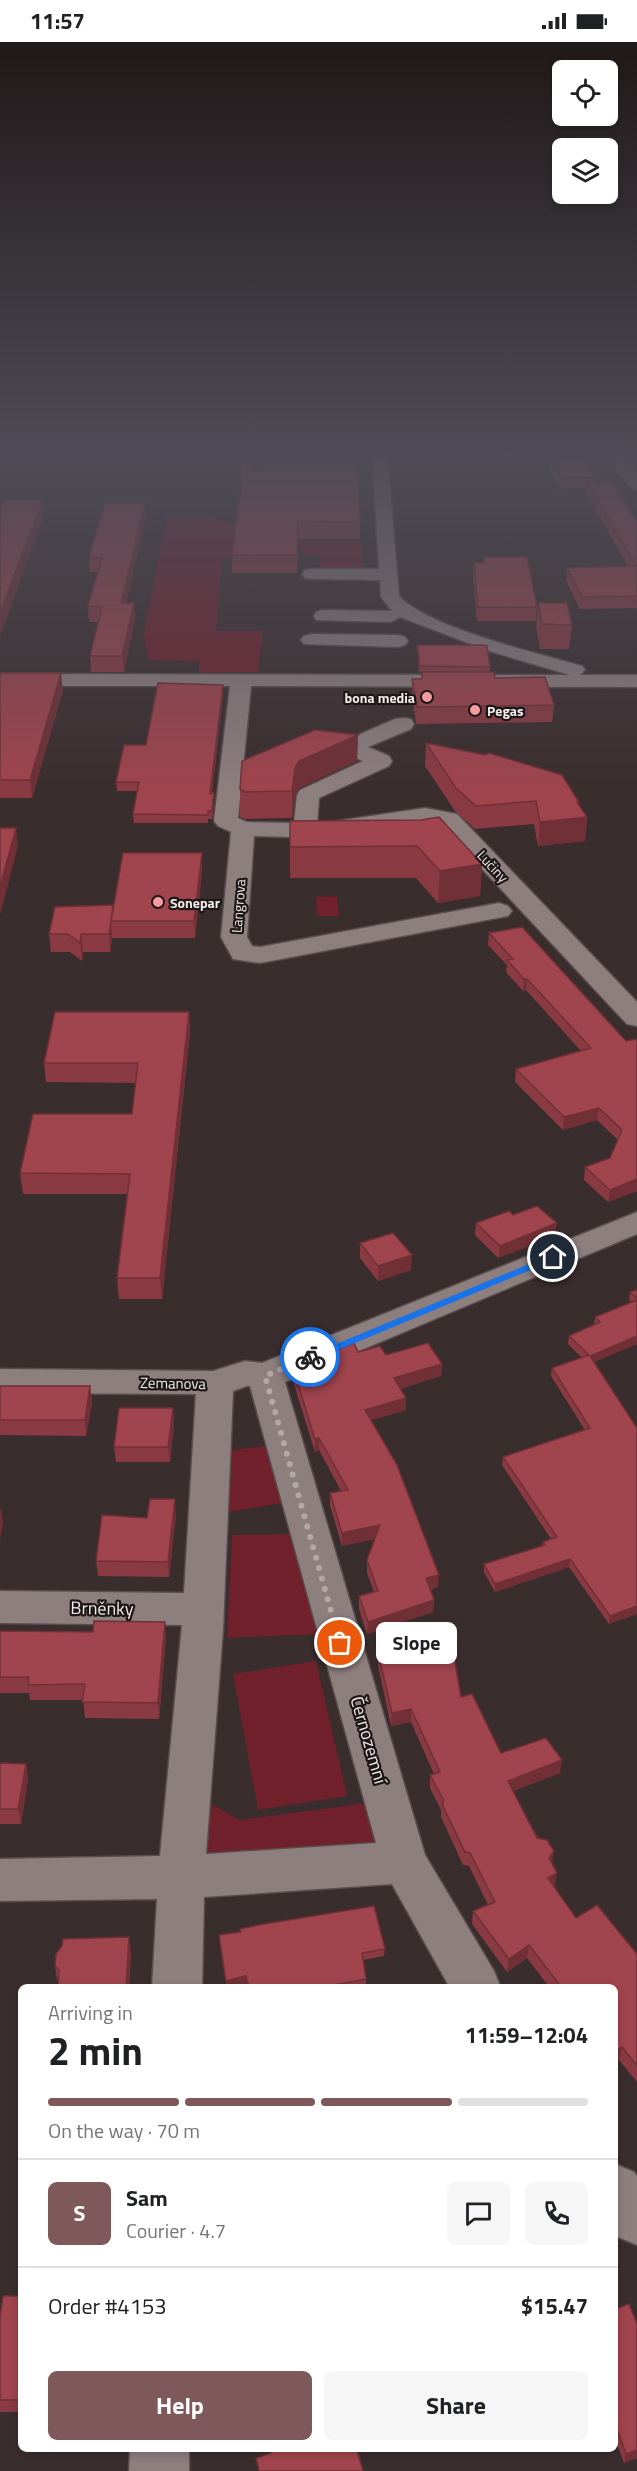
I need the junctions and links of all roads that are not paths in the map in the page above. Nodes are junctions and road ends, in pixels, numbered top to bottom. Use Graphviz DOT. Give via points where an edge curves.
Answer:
graph roads {
  1 [pos="388,566"];
  2 [pos="311,574"];
  3 [pos="389,575"];
  4 [pos="323,616"];
  5 [pos="393,620"];
  6 [pos="426,622"];
  7 [pos="311,640"];
  8 [pos="401,667"];
  9 [pos="0,680"];
  10 [pos="241,680"];
  11 [pos="637,680"];
  12 [pos="403,724"];
  13 [pos="243,829"];
  14 [pos="305,830"];
  15 [pos="499,910"];
  16 [pos="637,1018"];
  17 [pos="637,1222"];
  18 [pos="265,1376"];
  19 [pos="0,1381"];
  20 [pos="215,1384"];
  21 [pos="0,1607"];
  22 [pos="203,1609"];
  23 [pos="404,1862"];
  24 [pos="181,1877"];
  25 [pos="0,1880"];
  26 [pos="177,1984"];
  27 [pos="475,1984"];
  28 [pos="618,2195"];
  29 [pos="637,2218"];
  30 [pos="160,2452"];
  31 [pos="159,2471"];
  1 -- 3 [label="street"];
  2 -- 3 [label="street"];
  3 -- 5 [label="street"];
  4 -- 5 [label="street"];
  5 -- 6 [label="street"];
  5 -- 6 [label="street" via="403,610"];
  5 -- 7 [label="street"];
  5 -- 8 [label="street"];
  6 -- 11 [label="street" via="578,670"];
  9 -- 10 [label="street"];
  10 -- 11 [label="street"];
  10 -- 13 [label="street" via="226,821"];
  12 -- 14 [label="street" via="350,747 381,761 308,795"];
  13 -- 14 [label="street, Lučiny"];
  13 -- 15 [label="street, Langrova" via="234,937 242,953 260,956"];
  14 -- 16 [label="street, Lučiny" via="328,831 425,815 449,819"];
  17 -- 18 [label="street, Zemanova"];
  18 -- 20 [label="street, Zemanova" via="245,1373"];
  18 -- 23 [label="street, Černozemní"];
  19 -- 20 [label="street, Zemanova"];
  20 -- 22 [label="street"];
  21 -- 22 [label="street, Brněnky"];
  22 -- 24 [label="street"];
  23 -- 24 [label="street"];
  23 -- 27 [label="street, Černozemní"];
  24 -- 25 [label="street"];
  24 -- 26 [label="street"];
  28 -- 29 [label="street"];
  30 -- 31 [label="street"];
}
